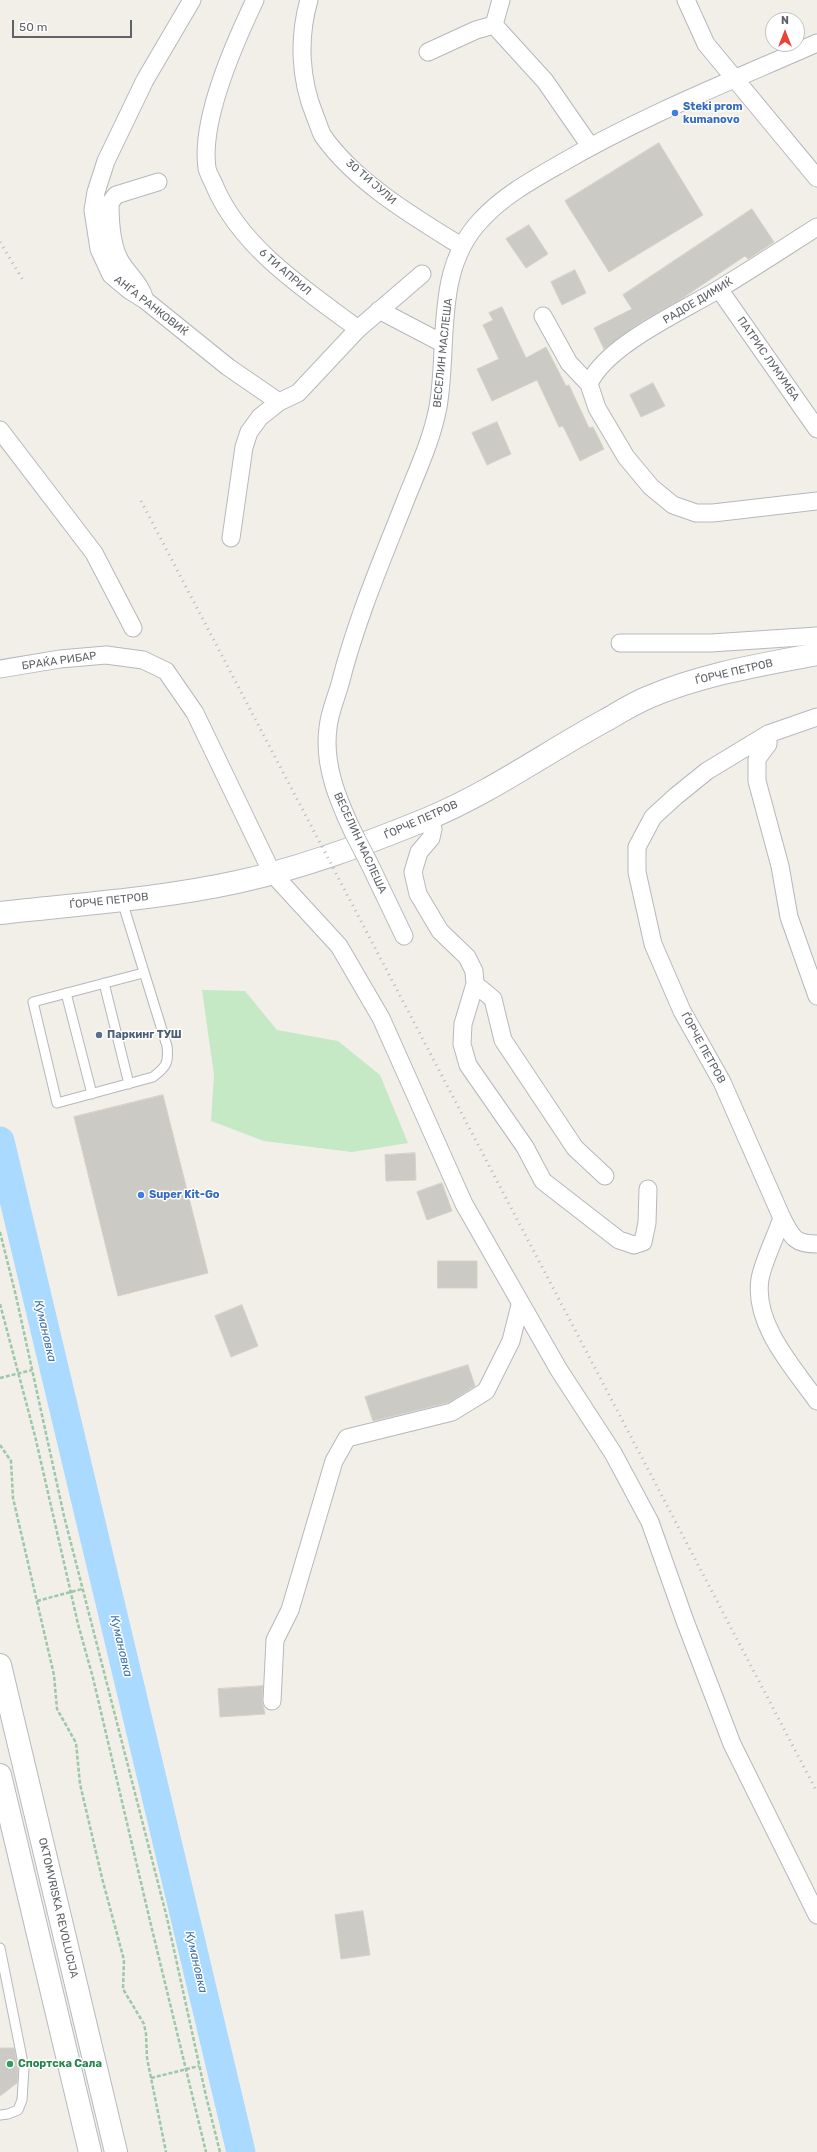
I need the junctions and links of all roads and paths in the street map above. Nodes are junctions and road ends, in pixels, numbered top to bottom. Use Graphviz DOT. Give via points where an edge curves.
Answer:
graph roads {
  1 [pos="192,0"];
  2 [pos="255,0"];
  3 [pos="309,0"];
  4 [pos="501,0"];
  5 [pos="686,0"];
  6 [pos="494,25"];
  7 [pos="817,43"];
  8 [pos="428,52"];
  9 [pos="734,80"];
  10 [pos="590,146"];
  11 [pos="817,178"];
  12 [pos="158,182"];
  13 [pos="817,227"];
  14 [pos="461,246"];
  15 [pos="422,274"];
  16 [pos="719,289"];
  17 [pos="145,300"];
  18 [pos="379,310"];
  19 [pos="543,316"];
  20 [pos="358,329"];
  21 [pos="442,343"];
  22 [pos="589,384"];
  23 [pos="280,402"];
  24 [pos="817,429"];
  25 [pos="0,430"];
  26 [pos="817,501"];
  27 [pos="231,538"];
  28 [pos="133,628"];
  29 [pos="817,636"];
  30 [pos="620,643"];
  31 [pos="817,654"];
  32 [pos="0,669"];
  33 [pos="817,717"];
  34 [pos="768,734"];
  35 [pos="430,818"];
  36 [pos="272,873"];
  37 [pos="122,901"];
  38 [pos="0,913"];
  39 [pos="404,936"];
  40 [pos="143,973"];
  41 [pos="104,983"];
  42 [pos="475,984"];
  43 [pos="66,993"];
  44 [pos="817,996"];
  45 [pos="129,1084"];
  46 [pos="92,1094"];
  47 [pos="605,1176"];
  48 [pos="648,1189"];
  49 [pos="782,1218"];
  50 [pos="0,1232"];
  51 [pos="817,1244"];
  52 [pos="0,1304"];
  53 [pos="520,1305"];
  54 [pos="32,1370"];
  55 [pos="19,1372"];
  56 [pos="0,1378"];
  57 [pos="817,1401"];
  58 [pos="0,1445"];
  59 [pos="82,1589"];
  60 [pos="71,1592"];
  61 [pos="37,1601"];
  62 [pos="0,1665"];
  63 [pos="272,1701"];
  64 [pos="9,1744"];
  65 [pos="0,1774"];
  66 [pos="817,1914"];
  67 [pos="0,1948"];
  68 [pos="200,2066"];
  69 [pos="187,2069"];
  70 [pos="151,2078"];
  71 [pos="0,2115"];
  72 [pos="90,2152"];
  73 [pos="116,2152"];
  74 [pos="166,2152"];
  75 [pos="206,2152"];
  76 [pos="220,2152"];
  1 -- 17 [label="street, АНЃА РАНКОВИЌ" via="145,80 116,137 96,192 93,210 99,248 110,275"];
  2 -- 20 [label="street, 6 ТИ АПРИЛ" via="216,94 207,132 207,168 224,208 262,253"];
  3 -- 14 [label="street, 30 ТИ ЈУЛИ" via="305,15 302,59 307,96 323,135 349,166 402,210"];
  4 -- 6 [label="street"];
  5 -- 9 [label="street" via="706,44"];
  6 -- 8 [label="street" via="476,30"];
  6 -- 10 [label="street" via="545,81"];
  7 -- 9 [label="street, ВЕСЕЛИН МАСЛЕША"];
  9 -- 10 [label="street, ВЕСЕЛИН МАСЛЕША"];
  9 -- 11 [label="street"];
  10 -- 14 [label="street, ВЕСЕЛИН МАСЛЕША" via="511,192 482,218"];
  12 -- 17 [label="street" via="116,195 110,203 111,230 121,263 143,289"];
  13 -- 16 [label="street, РАДОЕ ДИМИЌ"];
  14 -- 21 [label="street, ВЕСЕЛИН МАСЛЕША" via="452,272"];
  15 -- 18 [label="street"];
  16 -- 22 [label="street, РАДОЕ ДИМИЌ" via="638,336 602,363"];
  16 -- 24 [label="street, ПАТРИС ЛУМУМБА"];
  17 -- 23 [label="street, АНЃА РАНКОВИЌ" via="228,367"];
  18 -- 20 [label="street"];
  18 -- 21 [label="street"];
  19 -- 22 [label="street" via="569,363"];
  20 -- 23 [label="street" via="298,393"];
  21 -- 39 [label="street, ВЕСЕЛИН МАСЛЕША, bridge" via="438,406 428,443 350,645 328,726 327,750 337,797"];
  22 -- 26 [label="street" via="597,408 626,457 651,487 673,505 696,513 713,513"];
  23 -- 27 [label="street" via="260,418 249,432 244,447"];
  25 -- 28 [label="street" via="94,553"];
  29 -- 30 [label="street" via="711,643"];
  31 -- 35 [label="street, ЃОРЧЕ ПЕТРОВ" via="708,676 648,698"];
  32 -- 36 [label="street, БРАЌА РИБАР" via="60,659 106,655 143,660 166,671 195,713"];
  33 -- 34 [label="street, ЃОРЧЕ ПЕТРОВ"];
  34 -- 44 [label="street" via="768,744 757,759 757,781 780,866 789,917"];
  34 -- 49 [label="street, ЃОРЧЕ ПЕТРОВ" via="707,771 653,817 637,847 637,866 652,944 682,1012 722,1082"];
  35 -- 36 [label="street, ЃОРЧЕ ПЕТРОВ" via="348,850"];
  35 -- 42 [label="street" via="434,829 431,838 419,852 413,872 418,894 440,931 467,957 474,971"];
  36 -- 37 [label="street, ЃОРЧЕ ПЕТРОВ" via="238,882"];
  36 -- 53 [label="street, БРАЌА РИБАР" via="339,946 355,971 381,1018 464,1204"];
  37 -- 38 [label="street, ЃОРЧЕ ПЕТРОВ"];
  37 -- 40 [label="lane"];
  40 -- 41 [label="lane"];
  40 -- 45 [label="lane" via="169,1059 153,1078"];
  41 -- 43 [label="lane"];
  41 -- 45 [label="lane"];
  42 -- 47 [label="street" via="492,999 503,1040 575,1148"];
  42 -- 48 [label="street" via="463,1024 462,1044 468,1065 525,1147 543,1181 620,1240 634,1245 643,1242 647,1223"];
  43 -- 46 [label="lane"];
  43 -- 46 [label="lane" via="33,1002 57,1103"];
  45 -- 46 [label="lane"];
  49 -- 51 [label="street, ЃОРЧЕ ПЕТРОВ" via="793,1238 803,1244"];
  49 -- 57 [label="street" via="760,1279 762,1315 781,1351"];
  50 -- 54 [label="path"];
  52 -- 55 [label="path"];
  53 -- 63 [label="street" via="511,1340 486,1390 452,1412 348,1438 334,1461 290,1610 275,1640"];
  53 -- 66 [label="street, БРАЌА РИБАР" via="613,1453 650,1522 732,1744"];
  54 -- 55 [label="path"];
  54 -- 59 [label="path"];
  55 -- 56 [label="path"];
  55 -- 60 [label="path"];
  58 -- 61 [label="path" via="11,1461 13,1498"];
  59 -- 60 [label="path"];
  59 -- 68 [label="path" via="106,1672 122,1748 167,1918"];
  60 -- 61 [label="path"];
  60 -- 69 [label="path"];
  61 -- 70 [label="path" via="54,1675 57,1709 76,1743 80,1784 124,1960 123,1989 144,2024"];
  62 -- 64 [label="street, OKTOMVRISKA REVOLUCIJA"];
  64 -- 73 [label="street, OKTOMVRISKA REVOLUCIJA"];
  65 -- 72 [label="street"];
  67 -- 71 [label="lane" via="24,2068 22,2100 18,2110"];
  68 -- 69 [label="path"];
  68 -- 76 [label="path"];
  69 -- 70 [label="path"];
  69 -- 75 [label="path"];
  70 -- 74 [label="path"];
}
